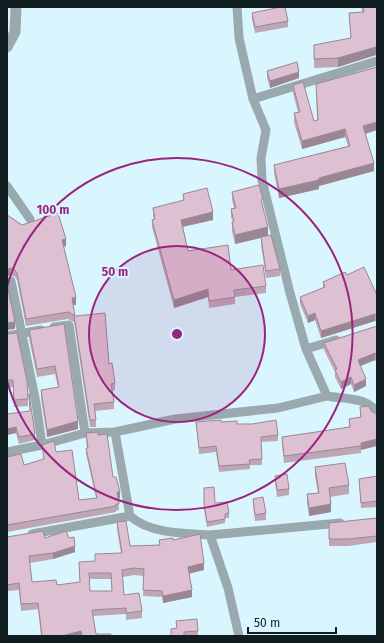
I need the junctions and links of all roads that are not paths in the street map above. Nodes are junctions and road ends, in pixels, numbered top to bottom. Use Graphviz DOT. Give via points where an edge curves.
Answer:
graph roads {
  1 [pos="16,7"];
  2 [pos="237,7"];
  3 [pos="7,47"];
  4 [pos="377,61"];
  5 [pos="253,99"];
  6 [pos="7,186"];
  7 [pos="30,219"];
  8 [pos="11,281"];
  9 [pos="22,333"];
  10 [pos="7,336"];
  11 [pos="348,337"];
  12 [pos="306,349"];
  13 [pos="327,396"];
  14 [pos="377,415"];
  15 [pos="114,432"];
  16 [pos="85,433"];
  17 [pos="42,445"];
  18 [pos="7,452"];
  19 [pos="130,516"];
  20 [pos="353,522"];
  21 [pos="22,535"];
  22 [pos="210,535"];
  23 [pos="239,636"];
  1 -- 3 [label="street" via="15,32"];
  2 -- 5 [label="street" via="239,38"];
  4 -- 5 [label="street"];
  5 -- 12 [label="street" via="266,130 261,158 262,180"];
  6 -- 7 [label="street"];
  8 -- 9 [label="street"];
  9 -- 10 [label="street"];
  9 -- 16 [label="street" via="69,325"];
  9 -- 17 [label="street"];
  11 -- 12 [label="street"];
  12 -- 13 [label="street"];
  13 -- 14 [label="street" via="369,403"];
  13 -- 15 [label="street" via="278,408 175,419"];
  15 -- 16 [label="street"];
  15 -- 19 [label="street"];
  16 -- 17 [label="street"];
  17 -- 18 [label="street"];
  19 -- 21 [label="street"];
  19 -- 22 [label="street" via="139,524 159,529"];
  20 -- 22 [label="street"];
  22 -- 23 [label="street" via="228,588"];
}
